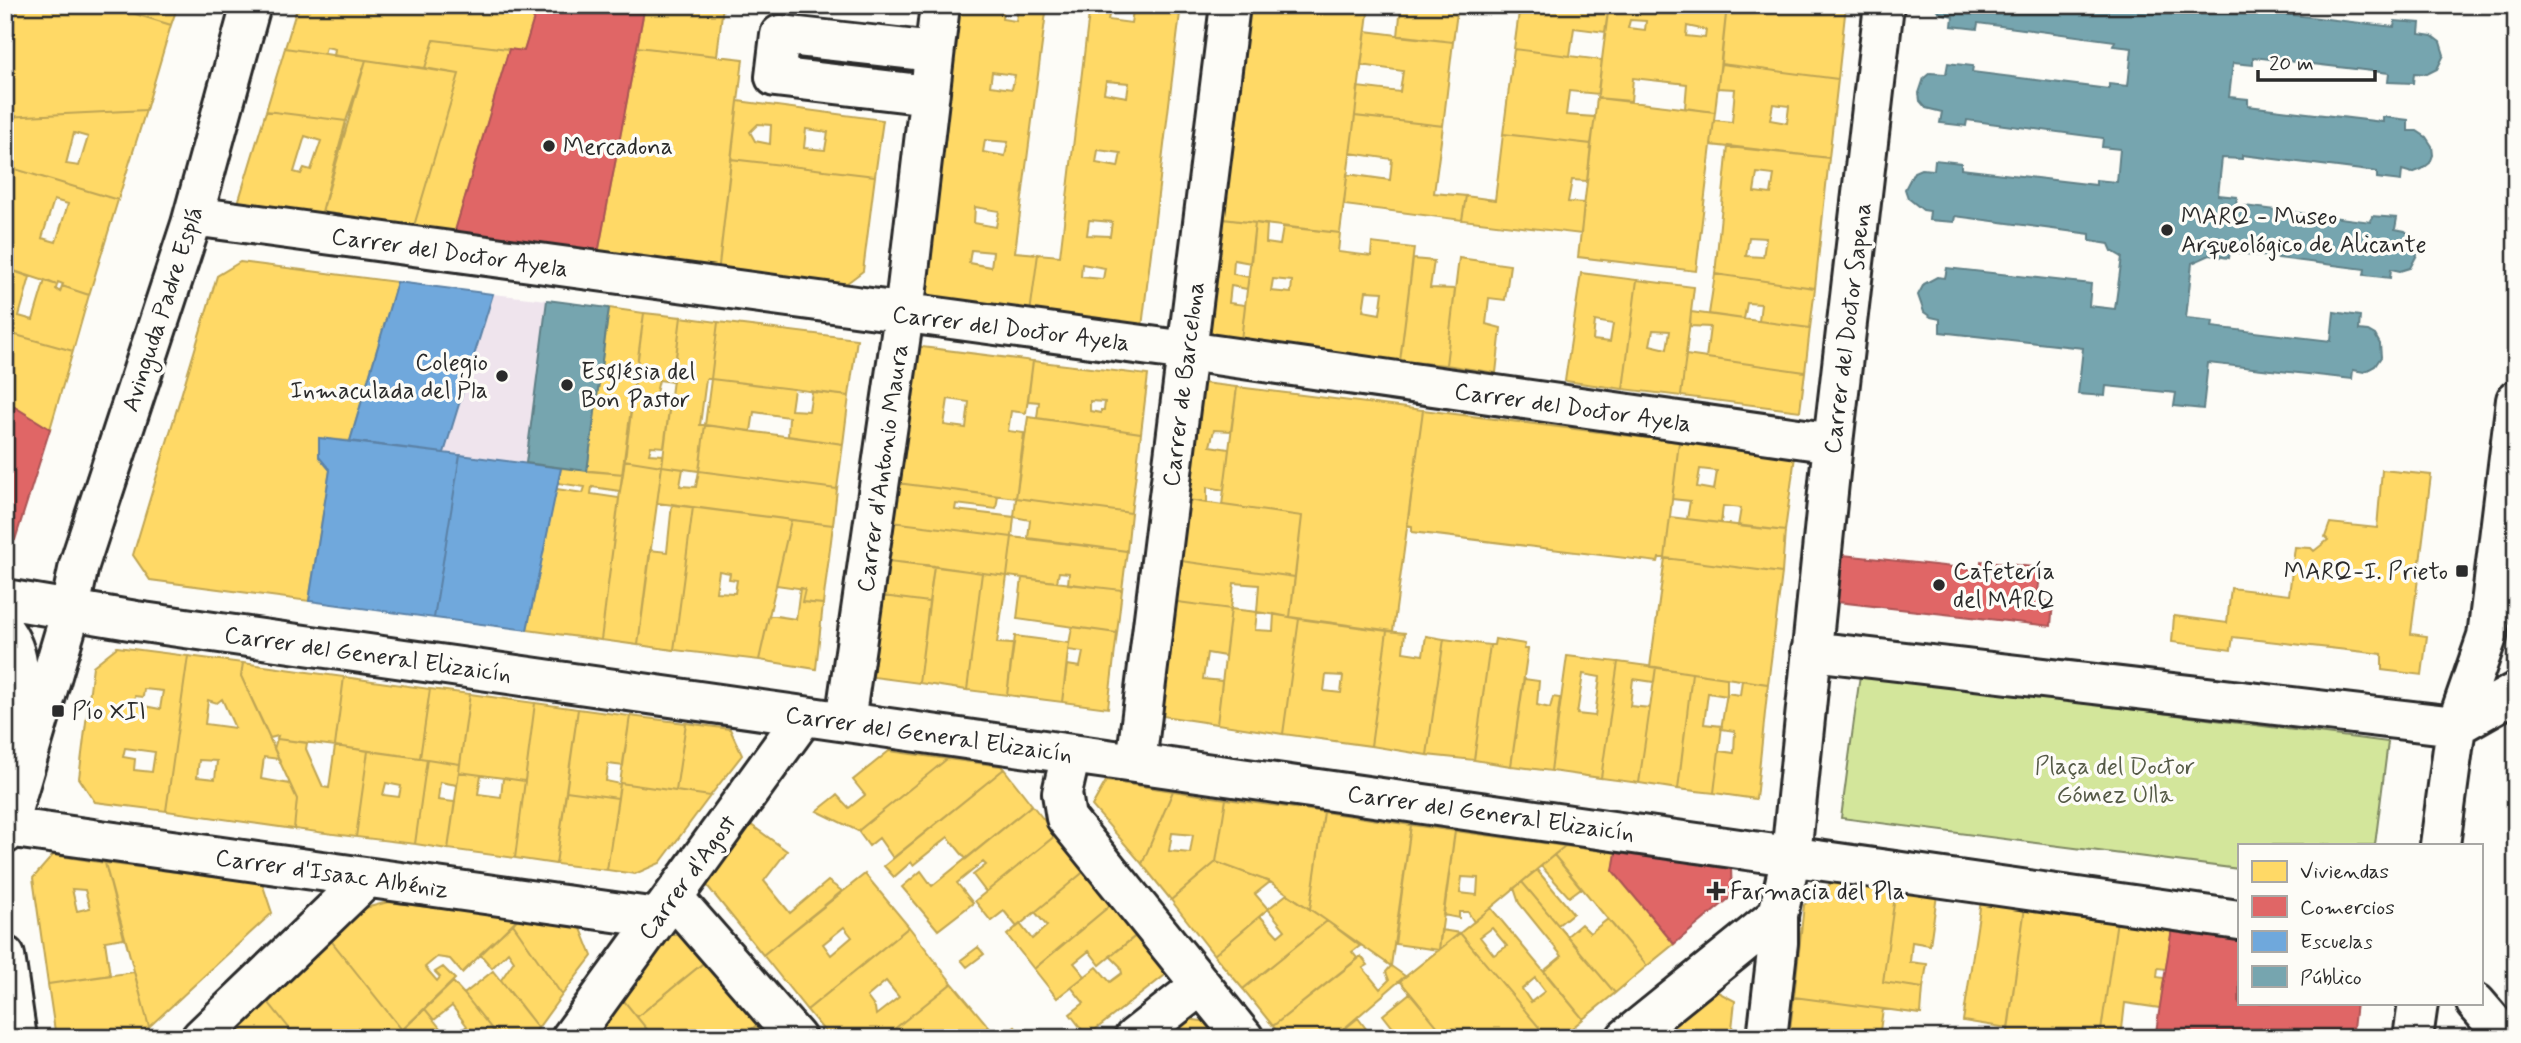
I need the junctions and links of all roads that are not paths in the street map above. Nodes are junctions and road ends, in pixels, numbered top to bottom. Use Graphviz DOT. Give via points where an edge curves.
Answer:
graph roads {
  1 [pos="251,5"];
  2 [pos="940,5"];
  3 [pos="1230,5"];
  4 [pos="1884,5"];
  5 [pos="934,52"];
  6 [pos="929,95"];
  7 [pos="191,223"];
  8 [pos="904,314"];
  9 [pos="1187,351"];
  10 [pos="2516,400"];
  11 [pos="1833,443"];
  12 [pos="5,599"];
  13 [pos="68,611"];
  14 [pos="5,632"];
  15 [pos="1811,651"];
  16 [pos="2516,692"];
  17 [pos="804,716"];
  18 [pos="845,721"];
  19 [pos="2456,726"];
  20 [pos="5,752"];
  21 [pos="1071,754"];
  22 [pos="1136,763"];
  23 [pos="6,831"];
  24 [pos="2440,844"];
  25 [pos="1791,856"];
  26 [pos="367,878"];
  27 [pos="665,907"];
  28 [pos="1778,915"];
  29 [pos="2238,920"];
  30 [pos="6,960"];
  31 [pos="1201,985"];
  32 [pos="2418,1004"];
  33 [pos="2477,1004"];
  34 [pos="17,1038"];
  35 [pos="201,1038"];
  36 [pos="571,1038"];
  37 [pos="796,1038"];
  38 [pos="1134,1038"];
  39 [pos="1244,1038"];
  40 [pos="1626,1038"];
  41 [pos="1768,1038"];
  42 [pos="2413,1038"];
  43 [pos="2505,1038"];
  1 -- 7 [label="street, Avinguda Padre Esplá"];
  2 -- 5 [label="street, Carrer d'Antonio Maura"];
  3 -- 9 [label="street, Carrer de Barcelona"];
  4 -- 11 [label="street, Carrer del Doctor Sapena"];
  5 -- 6 [label="street, Carrer d'Antonio Maura"];
  5 -- 6 [label="street" via="780,35 777,56 775,77"];
  6 -- 8 [label="street, Carrer d'Antonio Maura"];
  7 -- 8 [label="street, Carrer del Doctor Ayela" via="200,217"];
  7 -- 13 [label="street, Avinguda Padre Esplá"];
  8 -- 9 [label="street, Carrer del Doctor Ayela"];
  8 -- 18 [label="street, Carrer d'Antonio Maura"];
  9 -- 11 [label="street, Carrer del Doctor Ayela"];
  9 -- 22 [label="street, Carrer de Barcelona"];
  10 -- 19 [label="street" via="2487,637"];
  11 -- 15 [label="street, Carrer del Doctor Sapena"];
  12 -- 13 [label="street, Carrer del General Elizaicín"];
  13 -- 17 [label="street, Carrer del General Elizaicín"];
  13 -- 23 [label="street, Avinguda Padre Esplá"];
  14 -- 20 [label="street" via="14,644 19,682"];
  15 -- 19 [label="street"];
  15 -- 25 [label="street"];
  16 -- 19 [label="street"];
  17 -- 18 [label="street, Carrer del General Elizaicín"];
  17 -- 27 [label="street, Carrer d'Agost"];
  18 -- 21 [label="street, Carrer del General Elizaicín"];
  19 -- 24 [label="street"];
  21 -- 22 [label="street, Carrer del General Elizaicín"];
  21 -- 31 [label="street" via="1062,793 1066,818"];
  22 -- 25 [label="street, Carrer del General Elizaicín"];
  23 -- 26 [label="street, Carrer d'Isaac Albéniz"];
  25 -- 28 [label="street"];
  25 -- 29 [label="street"];
  26 -- 27 [label="street, Carrer d'Isaac Albéniz"];
  26 -- 35 [label="street"];
  27 -- 36 [label="street, Carrer d'Agost"];
  27 -- 37 [label="street"];
  28 -- 40 [label="street"];
  28 -- 41 [label="street"];
  30 -- 34 [label="street"];
  31 -- 38 [label="street"];
  31 -- 39 [label="street"];
  32 -- 42 [label="street"];
  33 -- 43 [label="street"];
}
